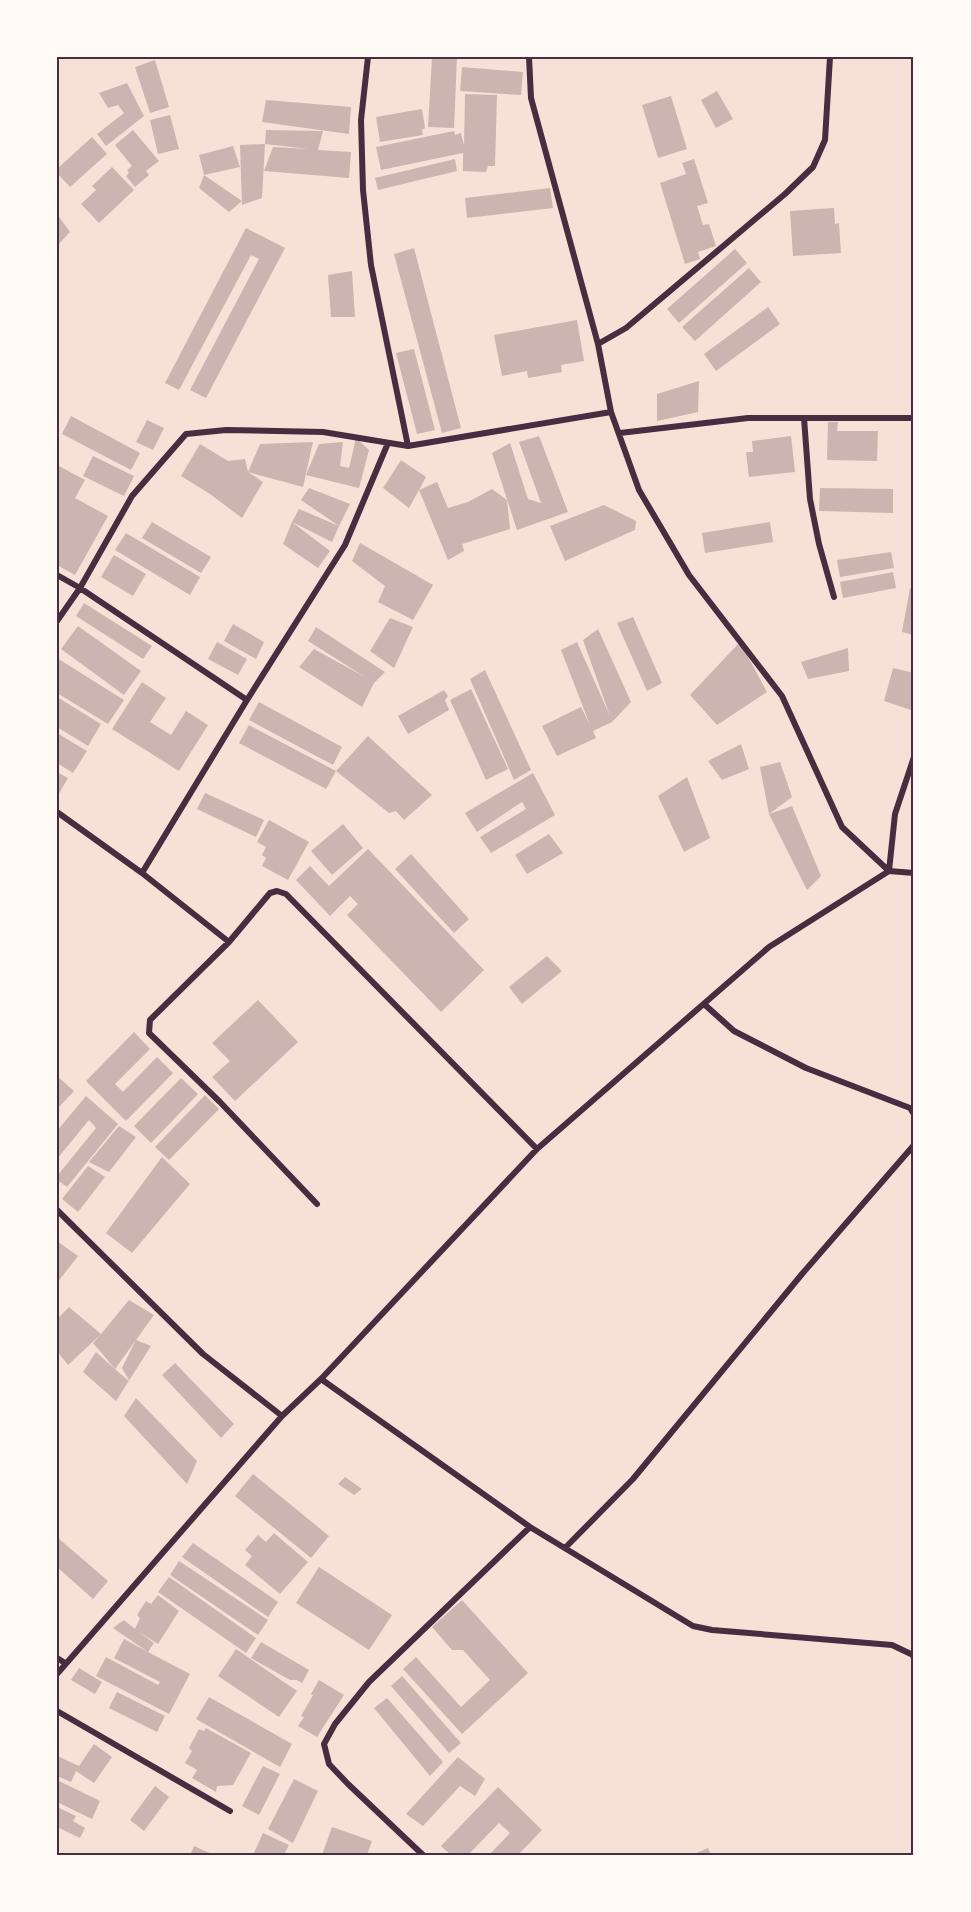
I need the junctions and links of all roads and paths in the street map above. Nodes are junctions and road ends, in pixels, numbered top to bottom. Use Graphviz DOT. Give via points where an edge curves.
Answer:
graph roads {
  1 [pos="368,57"];
  2 [pos="529,57"];
  3 [pos="830,57"];
  4 [pos="597,344"];
  5 [pos="611,412"];
  6 [pos="804,418"];
  7 [pos="914,418"];
  8 [pos="620,433"];
  9 [pos="388,443"];
  10 [pos="408,446"];
  11 [pos="57,575"];
  12 [pos="80,588"];
  13 [pos="834,597"];
  14 [pos="57,621"];
  15 [pos="247,700"];
  16 [pos="914,757"];
  17 [pos="57,812"];
  18 [pos="890,871"];
  19 [pos="142,873"];
  20 [pos="914,873"];
  21 [pos="229,942"];
  22 [pos="704,1004"];
  23 [pos="914,1114"];
  24 [pos="914,1145"];
  25 [pos="537,1149"];
  26 [pos="317,1204"];
  27 [pos="57,1210"];
  28 [pos="321,1378"];
  29 [pos="282,1416"];
  30 [pos="530,1527"];
  31 [pos="565,1548"];
  32 [pos="57,1658"];
  33 [pos="914,1659"];
  34 [pos="65,1663"];
  35 [pos="57,1674"];
  36 [pos="57,1711"];
  37 [pos="230,1811"];
  38 [pos="423,1855"];
  1 -- 10 [label="street" via="362,120 363,190 371,265"];
  2 -- 4 [label="street" via="531,98"];
  3 -- 4 [label="street" via="825,140 813,166 626,328"];
  4 -- 5 [label="street"];
  5 -- 8 [label="street"];
  5 -- 10 [label="street"];
  6 -- 7 [label="street"];
  6 -- 8 [label="street" via="748,418"];
  6 -- 13 [label="street" via="810,499"];
  8 -- 18 [label="street" via="639,490 689,575 782,696 842,827"];
  9 -- 10 [label="street"];
  9 -- 12 [label="street" via="323,432 226,430 186,434 132,496"];
  9 -- 15 [label="street" via="345,545"];
  11 -- 12 [label="street"];
  12 -- 14 [label="street"];
  12 -- 15 [label="street"];
  15 -- 19 [label="street"];
  16 -- 18 [label="street" via="895,814"];
  17 -- 19 [label="street"];
  18 -- 20 [label="street"];
  18 -- 22 [label="street" via="769,947"];
  19 -- 21 [label="street"];
  21 -- 25 [label="street" via="270,893 286,894"];
  21 -- 26 [label="street" via="150,1020 149,1033"];
  22 -- 23 [label="street" via="734,1031 806,1068 910,1108"];
  22 -- 25 [label="street"];
  24 -- 31 [label="street" via="633,1479"];
  25 -- 28 [label="street"];
  27 -- 29 [label="street" via="203,1354"];
  28 -- 29 [label="street"];
  28 -- 30 [label="street"];
  29 -- 34 [label="street"];
  30 -- 31 [label="street"];
  30 -- 38 [label="street" via="369,1682 324,1744 329,1764"];
  31 -- 33 [label="street" via="693,1626 892,1644"];
  32 -- 34 [label="street"];
  34 -- 35 [label="street"];
  36 -- 37 [label="street"];
}
